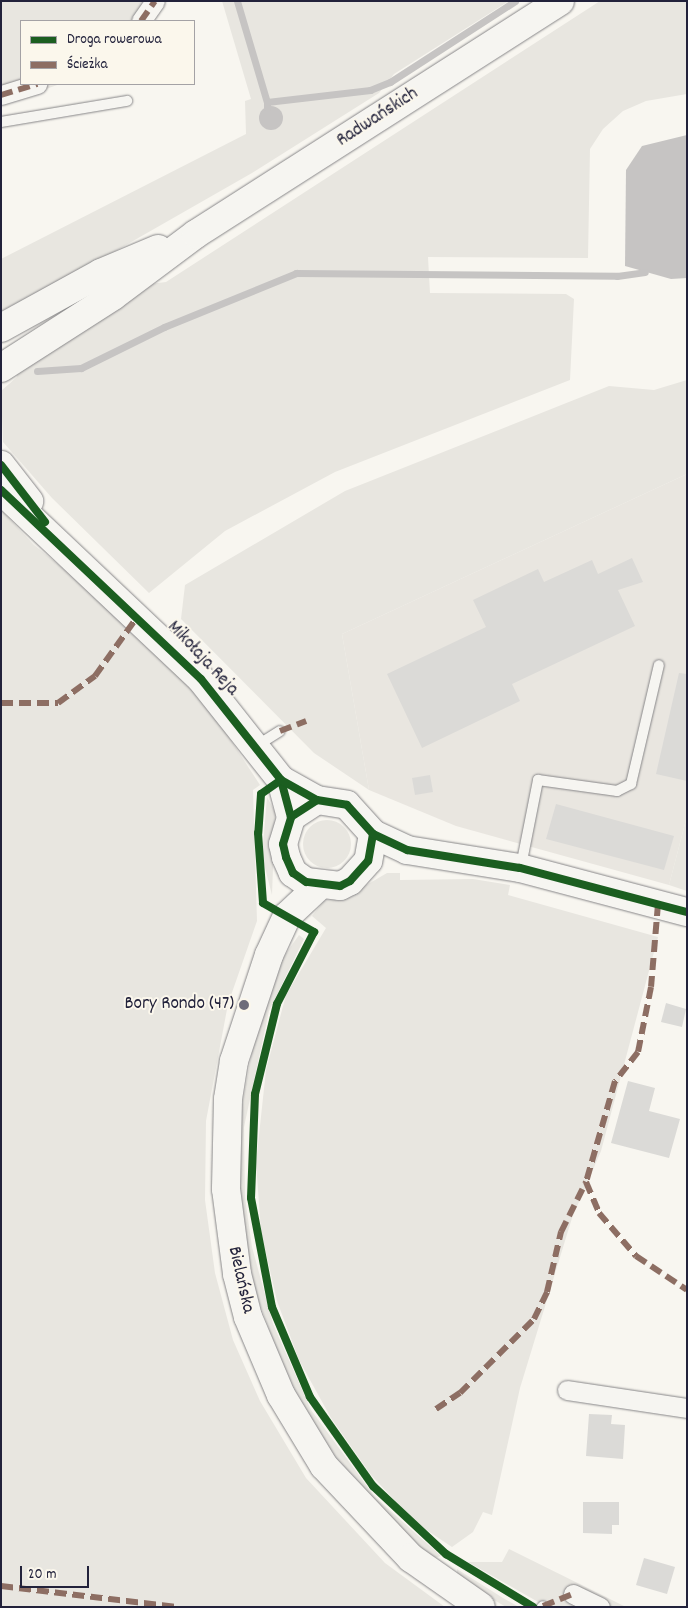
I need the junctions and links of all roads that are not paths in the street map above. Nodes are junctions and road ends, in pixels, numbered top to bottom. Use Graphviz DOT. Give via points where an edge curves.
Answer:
graph roads {
  1 [pos="156,1"];
  2 [pos="560,1"];
  3 [pos="142,20"];
  4 [pos="34,85"];
  5 [pos="1,95"];
  6 [pos="127,101"];
  7 [pos="1,122"];
  8 [pos="196,234"];
  9 [pos="1,328"];
  10 [pos="1,368"];
  11 [pos="1,465"];
  12 [pos="1,490"];
  13 [pos="62,544"];
  14 [pos="660,665"];
  15 [pos="280,731"];
  16 [pos="256,746"];
  17 [pos="281,780"];
  18 [pos="317,800"];
  19 [pos="291,817"];
  20 [pos="373,834"];
  21 [pos="407,850"];
  22 [pos="368,861"];
  23 [pos="520,868"];
  24 [pos="293,873"];
  25 [pos="318,887"];
  26 [pos="687,912"];
  27 [pos="287,916"];
  28 [pos="567,1390"];
  29 [pos="687,1408"];
  30 [pos="573,1594"];
  31 [pos="481,1607"];
  32 [pos="600,1607"];
  1 -- 3 [label="street"];
  2 -- 8 [label="street, Radwańskich"];
  4 -- 5 [label="street"];
  6 -- 7 [label="lane"];
  8 -- 9 [label="street, Radwańskich" via="101,273"];
  8 -- 10 [label="street, Radwańskich" via="113,296"];
  11 -- 13 [label="street, Mikołaja Reja"];
  12 -- 13 [label="street, Mikołaja Reja"];
  13 -- 16 [label="street, Mikołaja Reja" via="196,673"];
  14 -- 23 [label="lane" via="631,784 617,791 538,780"];
  15 -- 16 [label="lane"];
  16 -- 17 [label="street, Mikołaja Reja"];
  17 -- 18 [label="street"];
  17 -- 19 [label="street, Mikołaja Reja"];
  18 -- 19 [label="street"];
  18 -- 20 [label="street" via="347,805"];
  19 -- 24 [label="street" via="284,844"];
  20 -- 21 [label="street"];
  20 -- 22 [label="street"];
  21 -- 22 [label="street"];
  21 -- 23 [label="street"];
  22 -- 25 [label="street" via="350,881"];
  23 -- 26 [label="street"];
  24 -- 25 [label="street"];
  24 -- 27 [label="street"];
  25 -- 27 [label="street, Bielańska"];
  27 -- 31 [label="street, Bielańska" via="249,1005 228,1099 230,1232 248,1317 280,1395 348,1497 411,1558"];
  28 -- 29 [label="street"];
  30 -- 32 [label="street"];
}
